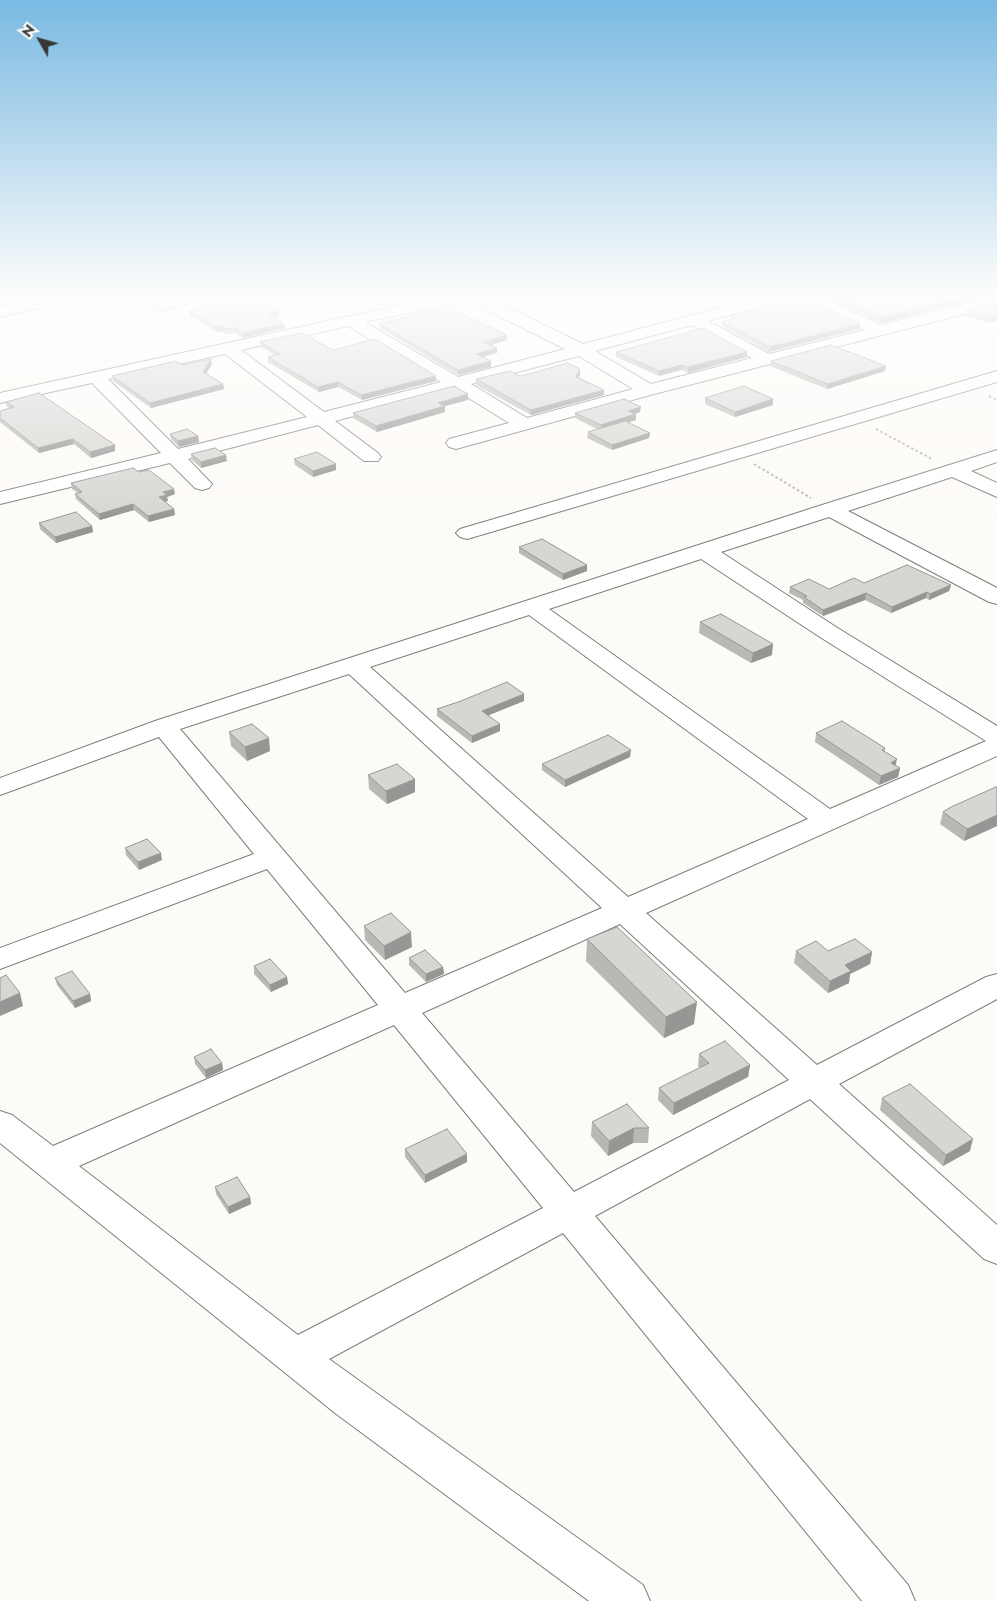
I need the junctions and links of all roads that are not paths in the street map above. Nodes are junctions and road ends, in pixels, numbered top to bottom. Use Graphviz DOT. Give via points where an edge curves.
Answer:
graph roads {
  1 [pos="125,371"];
  2 [pos="257,371"];
  3 [pos="438,371"];
  4 [pos="501,371"];
  5 [pos="616,371"];
  6 [pos="725,371"];
  7 [pos="997,376"];
  8 [pos="96,377"];
  9 [pos="457,382"];
  10 [pos="648,390"];
  11 [pos="0,398"];
  12 [pos="320,419"];
  13 [pos="525,424"];
  14 [pos="456,443"];
  15 [pos="175,455"];
  16 [pos="997,456"];
  17 [pos="371,458"];
  18 [pos="953,470"];
  19 [pos="202,484"];
  20 [pos="997,491"];
  21 [pos="0,498"];
  22 [pos="829,509"];
  23 [pos="466,533"];
  24 [pos="704,551"];
  25 [pos="997,596"];
  26 [pos="532,606"];
  27 [pos="353,665"];
  28 [pos="164,726"];
  29 [pos="997,737"];
  30 [pos="997,746"];
  31 [pos="0,787"];
  32 [pos="829,821"];
  33 [pos="273,857"];
  34 [pos="624,911"];
  35 [pos="0,959"];
  36 [pos="997,985"];
  37 [pos="400,1009"];
  38 [pos="814,1082"];
  39 [pos="0,1124"];
  40 [pos="50,1163"];
  41 [pos="569,1212"];
  42 [pos="997,1248"];
  43 [pos="296,1357"];
  44 [pos="627,1601"];
  45 [pos="892,1601"];
  1 -- 8 [label="street"];
  2 -- 12 [label="street"];
  3 -- 9 [label="street"];
  4 -- 9 [label="street"];
  5 -- 10 [label="street"];
  6 -- 10 [label="street"];
  7 -- 23 [label="street"];
  8 -- 11 [label="street"];
  8 -- 15 [label="street"];
  9 -- 12 [label="street"];
  9 -- 13 [label="street"];
  10 -- 13 [label="street"];
  12 -- 15 [label="street"];
  12 -- 17 [label="street"];
  13 -- 14 [label="street"];
  15 -- 19 [label="street"];
  15 -- 21 [label="street"];
  16 -- 18 [label="street"];
  18 -- 20 [label="street"];
  18 -- 22 [label="street"];
  22 -- 24 [label="street"];
  22 -- 25 [label="street"];
  24 -- 26 [label="street"];
  24 -- 29 [label="street"];
  26 -- 27 [label="street"];
  26 -- 32 [label="street"];
  27 -- 28 [label="street"];
  27 -- 34 [label="street"];
  28 -- 31 [label="street"];
  28 -- 33 [label="street"];
  30 -- 32 [label="street"];
  32 -- 34 [label="street"];
  33 -- 35 [label="street"];
  33 -- 37 [label="street"];
  34 -- 37 [label="street"];
  34 -- 38 [label="street"];
  36 -- 38 [label="street"];
  37 -- 40 [label="street"];
  37 -- 41 [label="street"];
  38 -- 41 [label="street"];
  38 -- 42 [label="street"];
  39 -- 40 [label="street"];
  40 -- 43 [label="street"];
  41 -- 43 [label="street"];
  41 -- 45 [label="street"];
  43 -- 44 [label="street" via="350,1400"];
}
